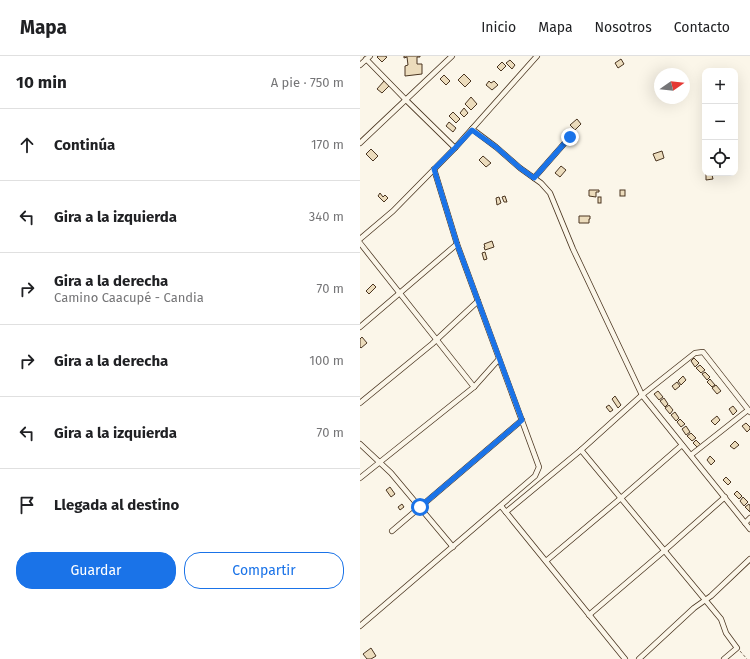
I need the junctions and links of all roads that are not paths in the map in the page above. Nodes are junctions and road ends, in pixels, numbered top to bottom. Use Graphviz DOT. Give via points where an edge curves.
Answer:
graph roads {
  1 [pos="452,56"];
  2 [pos="537,56"];
  3 [pos="368,58"];
  4 [pos="360,65"];
  5 [pos="406,100"];
  6 [pos="472,130"];
  7 [pos="570,137"];
  8 [pos="360,143"];
  9 [pos="455,148"];
  10 [pos="434,169"];
  11 [pos="534,178"];
  12 [pos="360,239"];
  13 [pos="360,243"];
  14 [pos="457,244"];
  15 [pos="400,293"];
  16 [pos="478,301"];
  17 [pos="360,328"];
  18 [pos="437,340"];
  19 [pos="499,359"];
  20 [pos="474,387"];
  21 [pos="642,395"];
  22 [pos="360,403"];
  23 [pos="749,411"];
  24 [pos="522,420"];
  25 [pos="360,444"];
  26 [pos="682,445"];
  27 [pos="581,450"];
  28 [pos="691,455"];
  29 [pos="380,462"];
  30 [pos="360,478"];
  31 [pos="724,497"];
  32 [pos="621,498"];
  33 [pos="501,506"];
  34 [pos="420,507"];
  35 [pos="506,512"];
  36 [pos="750,518"];
  37 [pos="745,523"];
  38 [pos="750,529"];
  39 [pos="392,531"];
  40 [pos="453,547"];
  41 [pos="664,551"];
  42 [pos="750,559"];
  43 [pos="546,561"];
  44 [pos="705,600"];
  45 [pos="589,615"];
  46 [pos="360,626"];
  47 [pos="625,659"];
  48 [pos="639,659"];
  49 [pos="724,659"];
  1 -- 5 [label="street"];
  2 -- 6 [label="street"];
  3 -- 4 [label="street"];
  3 -- 5 [label="street"];
  5 -- 8 [label="street"];
  5 -- 9 [label="street"];
  6 -- 9 [label="street"];
  6 -- 11 [label="street"];
  7 -- 11 [label="street"];
  9 -- 10 [label="street"];
  10 -- 12 [label="street" via="393,211"];
  10 -- 14 [label="street"];
  11 -- 21 [label="street" via="550,193 573,249"];
  13 -- 15 [label="street"];
  14 -- 15 [label="street"];
  14 -- 16 [label="street"];
  15 -- 17 [label="street"];
  15 -- 18 [label="street"];
  16 -- 18 [label="street"];
  16 -- 19 [label="street"];
  18 -- 20 [label="street"];
  18 -- 22 [label="street"];
  19 -- 20 [label="street"];
  19 -- 24 [label="street"];
  20 -- 29 [label="street"];
  21 -- 23 [label="street" via="695,353 703,352"];
  21 -- 26 [label="street"];
  21 -- 27 [label="street"];
  23 -- 28 [label="street"];
  24 -- 33 [label="street" via="539,467 535,476"];
  24 -- 34 [label="street"];
  25 -- 29 [label="street"];
  26 -- 28 [label="street"];
  26 -- 32 [label="street"];
  27 -- 32 [label="street"];
  27 -- 35 [label="street"];
  28 -- 31 [label="street"];
  29 -- 30 [label="street"];
  29 -- 34 [label="street"];
  31 -- 37 [label="street"];
  31 -- 41 [label="street"];
  32 -- 41 [label="street"];
  32 -- 43 [label="street"];
  33 -- 35 [label="street"];
  33 -- 40 [label="street"];
  34 -- 39 [label="street"];
  34 -- 40 [label="street"];
  35 -- 43 [label="street"];
  36 -- 37 [label="street"];
  37 -- 38 [label="street"];
  40 -- 46 [label="street"];
  41 -- 44 [label="street"];
  41 -- 45 [label="street"];
  42 -- 44 [label="street"];
  43 -- 45 [label="street"];
  44 -- 48 [label="street"];
  44 -- 49 [label="street" via="721,619 726,633 737,648"];
  45 -- 47 [label="street"];
}
